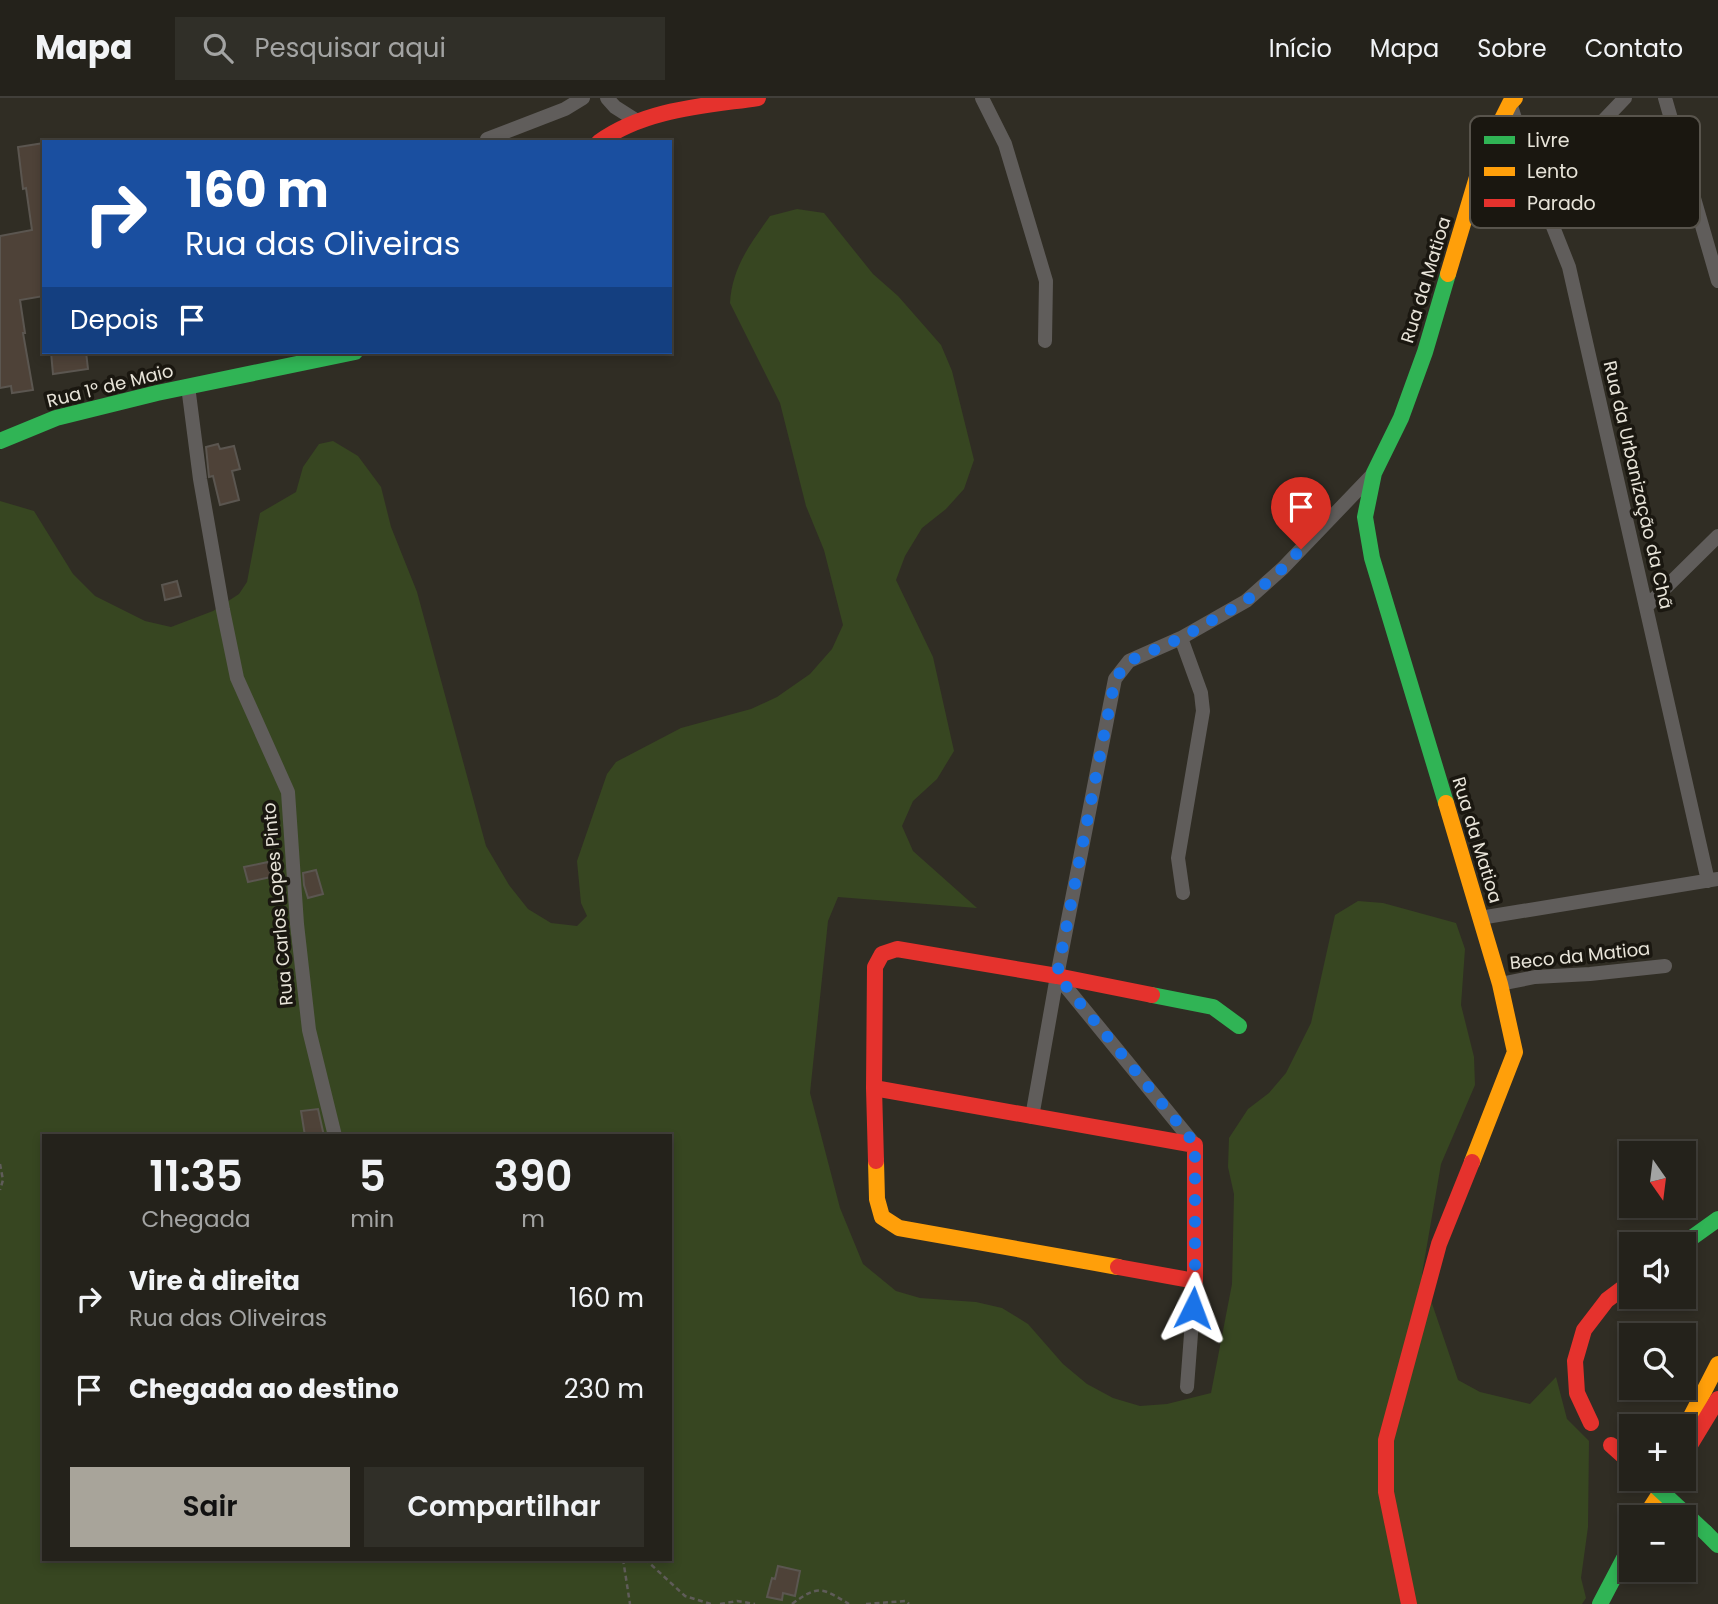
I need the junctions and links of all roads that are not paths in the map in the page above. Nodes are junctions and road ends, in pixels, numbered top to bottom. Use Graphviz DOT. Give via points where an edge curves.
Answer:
graph roads {
  1 [pos="583,98"];
  2 [pos="607,98"];
  3 [pos="758,98"];
  4 [pos="982,98"];
  5 [pos="1625,98"];
  6 [pos="1665,98"];
  7 [pos="1513,100"];
  8 [pos="1505,116"];
  9 [pos="1608,116"];
  10 [pos="1670,116"];
  11 [pos="637,121"];
  12 [pos="487,139"];
  13 [pos="601,140"];
  14 [pos="1470,201"];
  15 [pos="1700,219"];
  16 [pos="1554,228"];
  17 [pos="1718,281"];
  18 [pos="1045,341"];
  19 [pos="345,354"];
  20 [pos="188,386"];
  21 [pos="0,441"];
  22 [pos="1374,472"];
  23 [pos="1718,536"];
  24 [pos="1646,607"];
  25 [pos="1181,638"];
  26 [pos="1713,880"];
  27 [pos="1183,893"];
  28 [pos="1480,918"];
  29 [pos="1665,966"];
  30 [pos="1057,975"];
  31 [pos="1500,984"];
  32 [pos="1239,1026"];
  33 [pos="874,1088"];
  34 [pos="1032,1116"];
  35 [pos="335,1134"];
  36 [pos="1195,1144"];
  37 [pos="1718,1219"];
  38 [pos="1696,1235"];
  39 [pos="1195,1281"];
  40 [pos="1619,1292"];
  41 [pos="1718,1364"];
  42 [pos="1187,1387"];
  43 [pos="1718,1399"];
  44 [pos="1692,1414"];
  45 [pos="1591,1423"];
  46 [pos="1696,1435"];
  47 [pos="1611,1445"];
  48 [pos="1619,1452"];
  49 [pos="1661,1491"];
  50 [pos="1718,1545"];
  51 [pos="1619,1569"];
  52 [pos="1409,1604"];
  53 [pos="1601,1604"];
  1 -- 12 [label="street"];
  2 -- 11 [label="street"];
  3 -- 11 [label="street"];
  4 -- 18 [label="street" via="1005,144 1046,281"];
  5 -- 9 [label="street"];
  6 -- 10 [label="street"];
  7 -- 8 [label="street, Rua da Matioa"];
  11 -- 13 [label="street"];
  14 -- 22 [label="street, Rua da Matioa" via="1425,352 1401,418"];
  15 -- 17 [label="street"];
  16 -- 24 [label="street, Rua da Urbanização da Chã" via="1569,267"];
  19 -- 20 [label="street, Rua 1º de Maio"];
  20 -- 21 [label="street, Rua 1º de Maio" via="56,418"];
  20 -- 35 [label="street, Rua Carlos Lopes Pinto" via="200,479 237,678 288,792 309,1030"];
  22 -- 25 [label="street" via="1246,601"];
  22 -- 28 [label="street, Rua da Matioa" via="1365,517 1372,558"];
  23 -- 24 [label="street"];
  24 -- 26 [label="street, Rua da Urbanização da Chã"];
  25 -- 27 [label="street" via="1203,711 1178,858"];
  25 -- 30 [label="street" via="1129,661 1115,679"];
  26 -- 28 [label="street"];
  28 -- 31 [label="street, Rua da Matioa"];
  29 -- 31 [label="street, Beco da Matioa"];
  30 -- 32 [label="street" via="1213,1007"];
  30 -- 33 [label="street" via="897,949 882,954 875,967"];
  30 -- 34 [label="street"];
  30 -- 36 [label="street"];
  31 -- 52 [label="street, Rua da Matioa" via="1515,1052 1439,1244 1386,1440 1386,1492"];
  33 -- 34 [label="street"];
  33 -- 39 [label="street" via="877,1199 882,1217 899,1228"];
  34 -- 36 [label="street"];
  36 -- 39 [label="street"];
  37 -- 38 [label="street"];
  39 -- 42 [label="street"];
  40 -- 45 [label="street" via="1584,1330 1575,1361 1577,1393"];
  41 -- 44 [label="street"];
  43 -- 46 [label="street"];
  47 -- 48 [label="street"];
  49 -- 50 [label="street, bridge"];
  51 -- 53 [label="street"];
}
